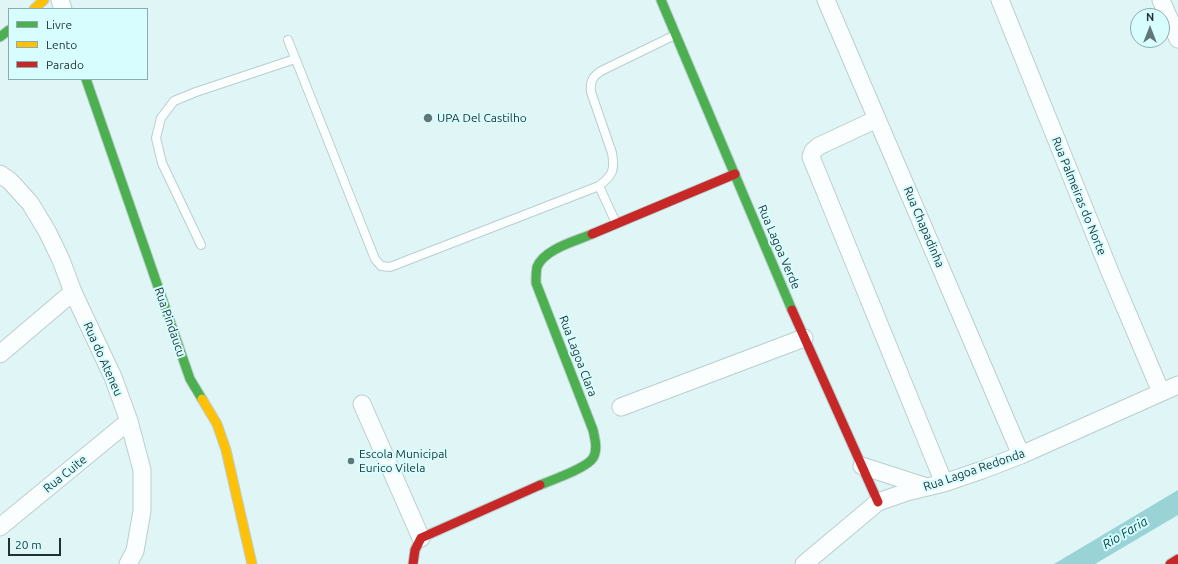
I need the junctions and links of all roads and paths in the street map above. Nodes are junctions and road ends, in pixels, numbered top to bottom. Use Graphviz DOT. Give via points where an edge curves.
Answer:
graph roads {
  1 [pos="44,0"];
  2 [pos="661,0"];
  3 [pos="826,0"];
  4 [pos="1000,0"];
  5 [pos="1161,0"];
  6 [pos="35,8"];
  7 [pos="8,31"];
  8 [pos="676,35"];
  9 [pos="0,37"];
  10 [pos="1178,39"];
  11 [pos="288,40"];
  12 [pos="295,59"];
  13 [pos="86,80"];
  14 [pos="877,119"];
  15 [pos="736,174"];
  16 [pos="3,181"];
  17 [pos="599,186"];
  18 [pos="616,224"];
  19 [pos="201,245"];
  20 [pos="73,292"];
  21 [pos="804,338"];
  22 [pos="0,354"];
  23 [pos="1178,385"];
  24 [pos="1161,392"];
  25 [pos="362,404"];
  26 [pos="621,407"];
  27 [pos="129,421"];
  28 [pos="1021,455"];
  29 [pos="862,466"];
  30 [pos="944,483"];
  31 [pos="927,487"];
  32 [pos="878,502"];
  33 [pos="0,527"];
  34 [pos="421,538"];
  35 [pos="1178,559"];
  36 [pos="128,564"];
  37 [pos="252,564"];
  38 [pos="413,564"];
  39 [pos="804,564"];
  40 [pos="1170,564"];
  1 -- 6 [label="main road"];
  2 -- 8 [label="main road, Rua Lagoa Verde"];
  3 -- 14 [label="street, Rua Chapadinha"];
  4 -- 24 [label="street, Rua Palmeiras do Norte"];
  5 -- 10 [label="street"];
  7 -- 9 [label="main road"];
  8 -- 15 [label="main road, Rua Lagoa Verde"];
  8 -- 17 [label="lane" via="595,75 592,80 591,92 614,163 609,179"];
  11 -- 12 [label="lane"];
  12 -- 17 [label="lane" via="375,259 381,266 400,264"];
  12 -- 19 [label="lane" via="174,101 160,118 156,138 162,163"];
  13 -- 37 [label="main road, Rua Pindaucu" via="185,365 217,424 226,450"];
  14 -- 28 [label="street, Rua Chapadinha"];
  14 -- 30 [label="street" via="819,146 811,157"];
  15 -- 18 [label="main road, Rua Lagoa Clara"];
  15 -- 21 [label="main road, Rua Lagoa Verde"];
  16 -- 20 [label="street, Rua do Ateneu" via="30,203 47,231"];
  17 -- 18 [label="lane"];
  18 -- 34 [label="main road, Rua Lagoa Clara" via="550,252 540,261 535,271 536,282 593,430 596,446 593,458 580,468"];
  20 -- 22 [label="street"];
  20 -- 27 [label="street, Rua do Ateneu" via="113,377"];
  21 -- 26 [label="street"];
  21 -- 29 [label="main road, Rua Lagoa Verde"];
  23 -- 24 [label="street, Rua Lagoa Redonda"];
  24 -- 28 [label="street, Rua Lagoa Redonda"];
  25 -- 34 [label="street"];
  27 -- 33 [label="street, Rua Cuite"];
  27 -- 36 [label="street, Rua do Ateneu" via="142,470 142,511 135,551"];
  28 -- 30 [label="street, Rua Lagoa Redonda"];
  29 -- 31 [label="street"];
  29 -- 32 [label="main road, Rua Lagoa Verde"];
  30 -- 31 [label="street, Rua Lagoa Redonda"];
  31 -- 32 [label="street, Rua Lagoa Redonda"];
  32 -- 39 [label="street, Rua Lagoa Redonda"];
  34 -- 38 [label="main road" via="415,550"];
  35 -- 40 [label="main road"];
}
